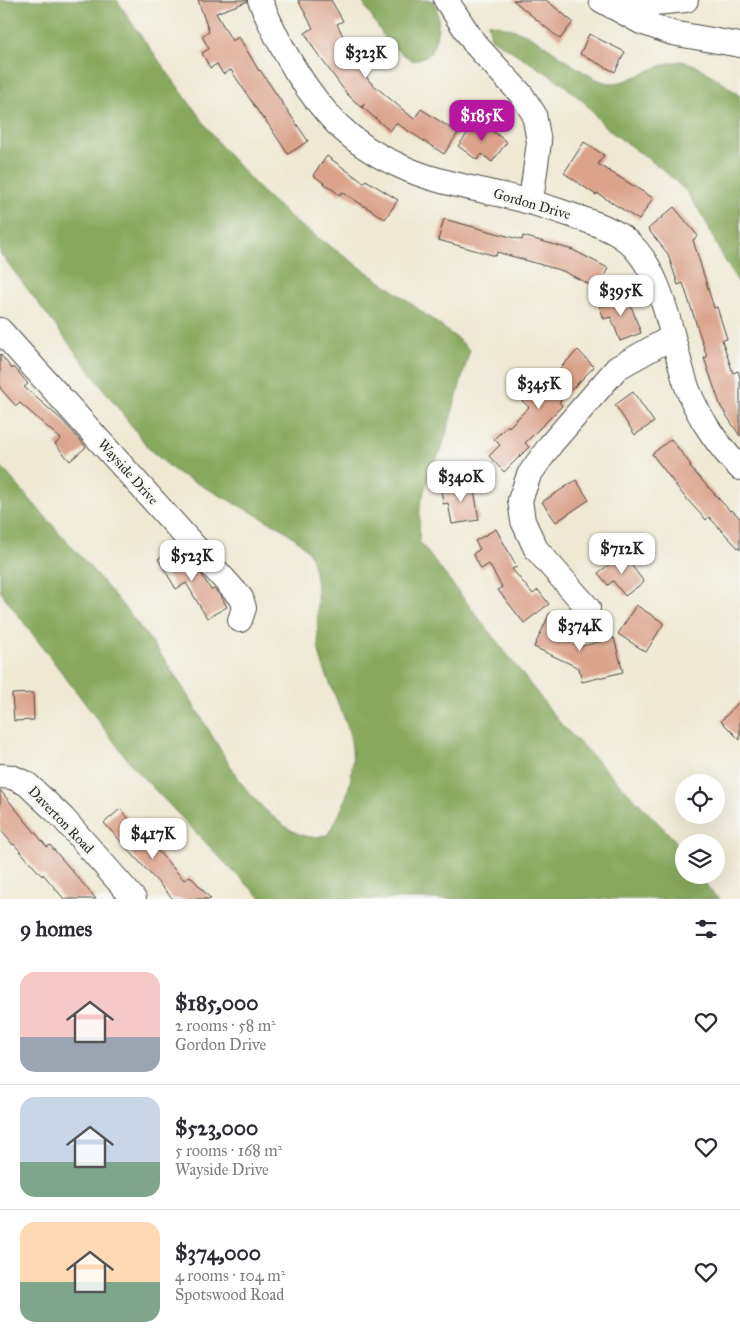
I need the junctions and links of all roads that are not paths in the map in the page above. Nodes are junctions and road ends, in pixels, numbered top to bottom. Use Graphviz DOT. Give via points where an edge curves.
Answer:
graph roads {
  1 [pos="260,0"];
  2 [pos="446,0"];
  3 [pos="686,0"];
  4 [pos="607,3"];
  5 [pos="740,45"];
  6 [pos="531,201"];
  7 [pos="0,330"];
  8 [pos="672,337"];
  9 [pos="740,468"];
  10 [pos="588,608"];
  11 [pos="240,620"];
  12 [pos="0,776"];
  13 [pos="134,899"];
  1 -- 6 [label="street, Gordon Drive" via="296,69 321,106 358,142 401,167 455,184"];
  2 -- 6 [label="street" via="475,44 521,94 534,114 539,142"];
  3 -- 4 [label="street"];
  4 -- 5 [label="street" via="641,22 672,32"];
  6 -- 8 [label="street, Gordon Drive" via="604,227 633,246 651,273"];
  7 -- 11 [label="street, Wayside Drive" via="241,598 244,608"];
  8 -- 9 [label="street, Gordon Drive" via="688,391 717,441"];
  8 -- 10 [label="street" via="617,368 551,444 529,475 520,500 523,521 536,549"];
  12 -- 13 [label="street, Daverton Road" via="27,784 63,818"];
}
